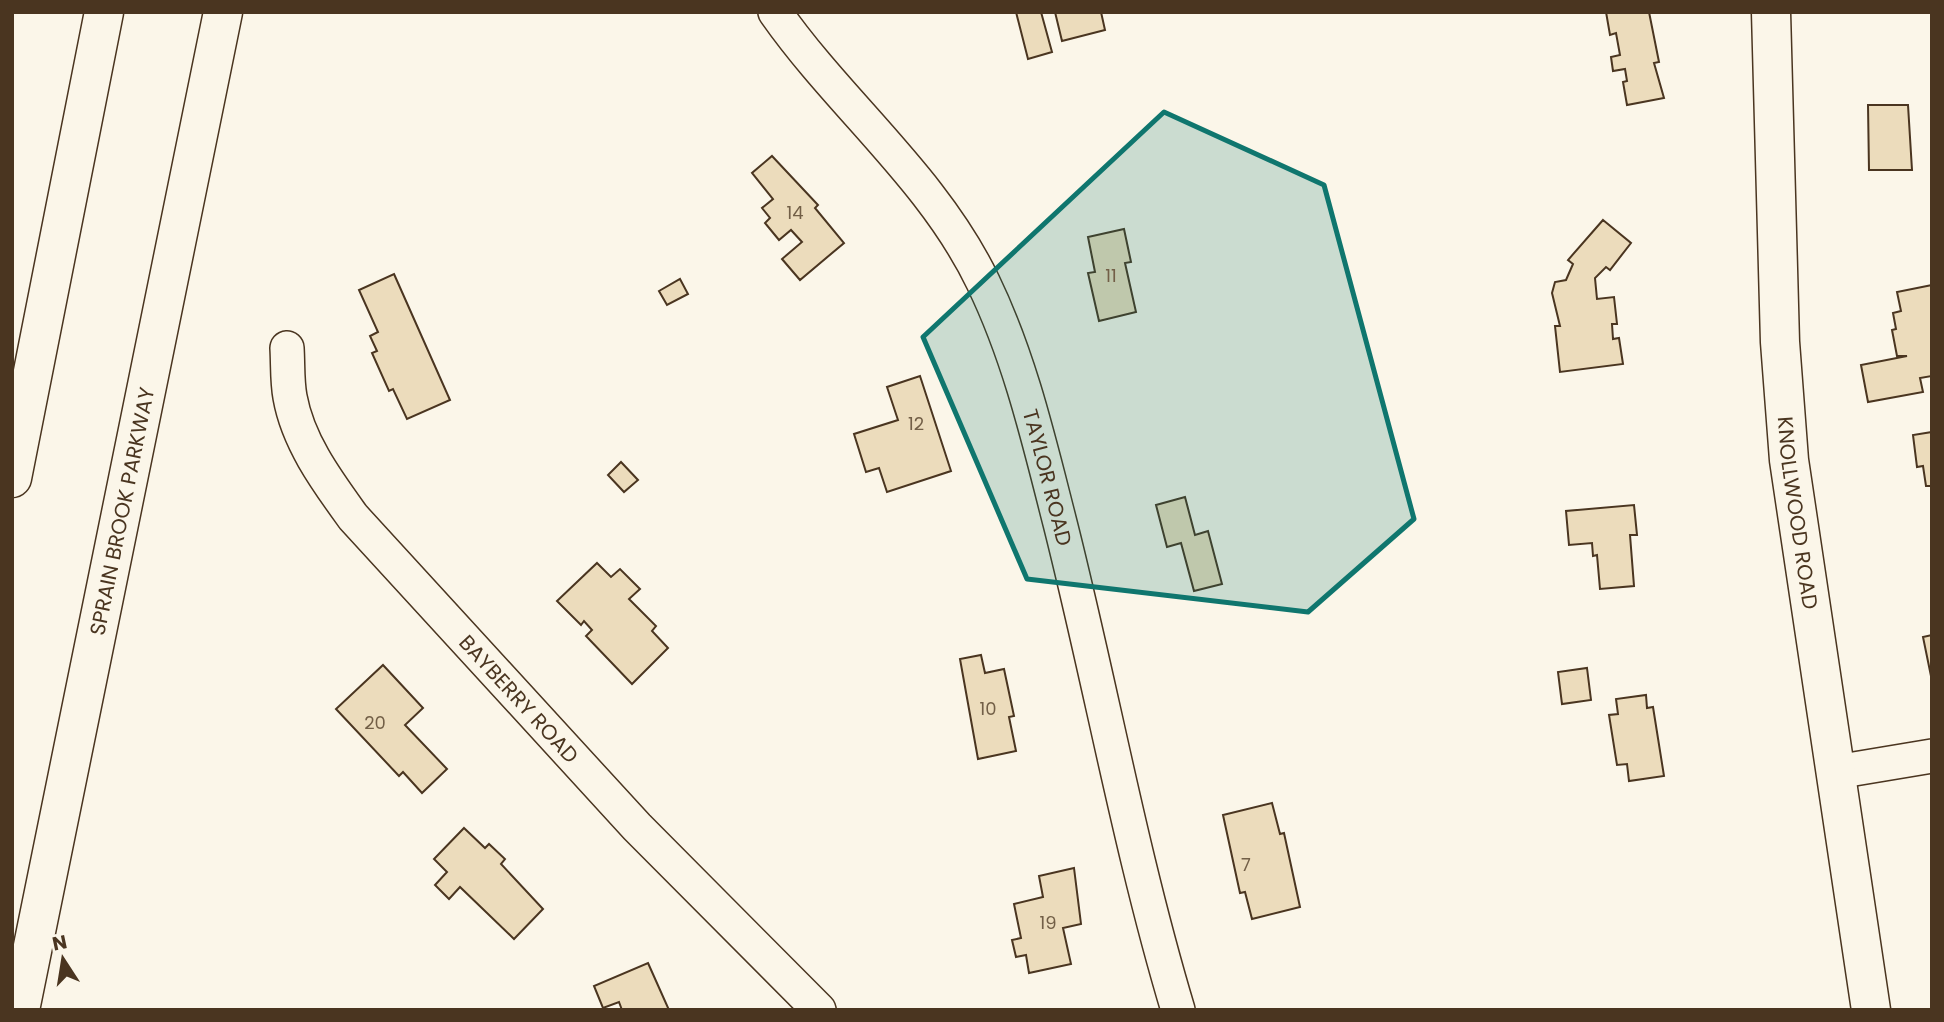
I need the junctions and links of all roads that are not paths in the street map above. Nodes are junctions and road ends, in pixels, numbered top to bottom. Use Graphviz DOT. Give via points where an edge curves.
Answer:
graph roads {
  1 [pos="104,12"];
  2 [pos="223,12"];
  3 [pos="775,12"];
  4 [pos="1771,12"];
  5 [pos="286,348"];
  6 [pos="12,478"];
  7 [pos="1932,756"];
  8 [pos="1836,772"];
  9 [pos="20,1010"];
  10 [pos="819,1010"];
  11 [pos="1178,1010"];
  12 [pos="1871,1010"];
  1 -- 6 [label="main road"];
  2 -- 9 [label="main road, SPRAIN BROOK PARKWAY"];
  3 -- 11 [label="street, TAYLOR ROAD" via="804,53 881,136 954,232 1009,340 1069,558 1152,922"];
  4 -- 8 [label="main road, KNOLLWOOD ROAD" via="1787,436"];
  5 -- 10 [label="street, BAYBERRY ROAD" via="290,398 303,435 323,475 353,517 637,827"];
  7 -- 8 [label="street"];
  8 -- 12 [label="main road, KNOLLWOOD ROAD"];
}
